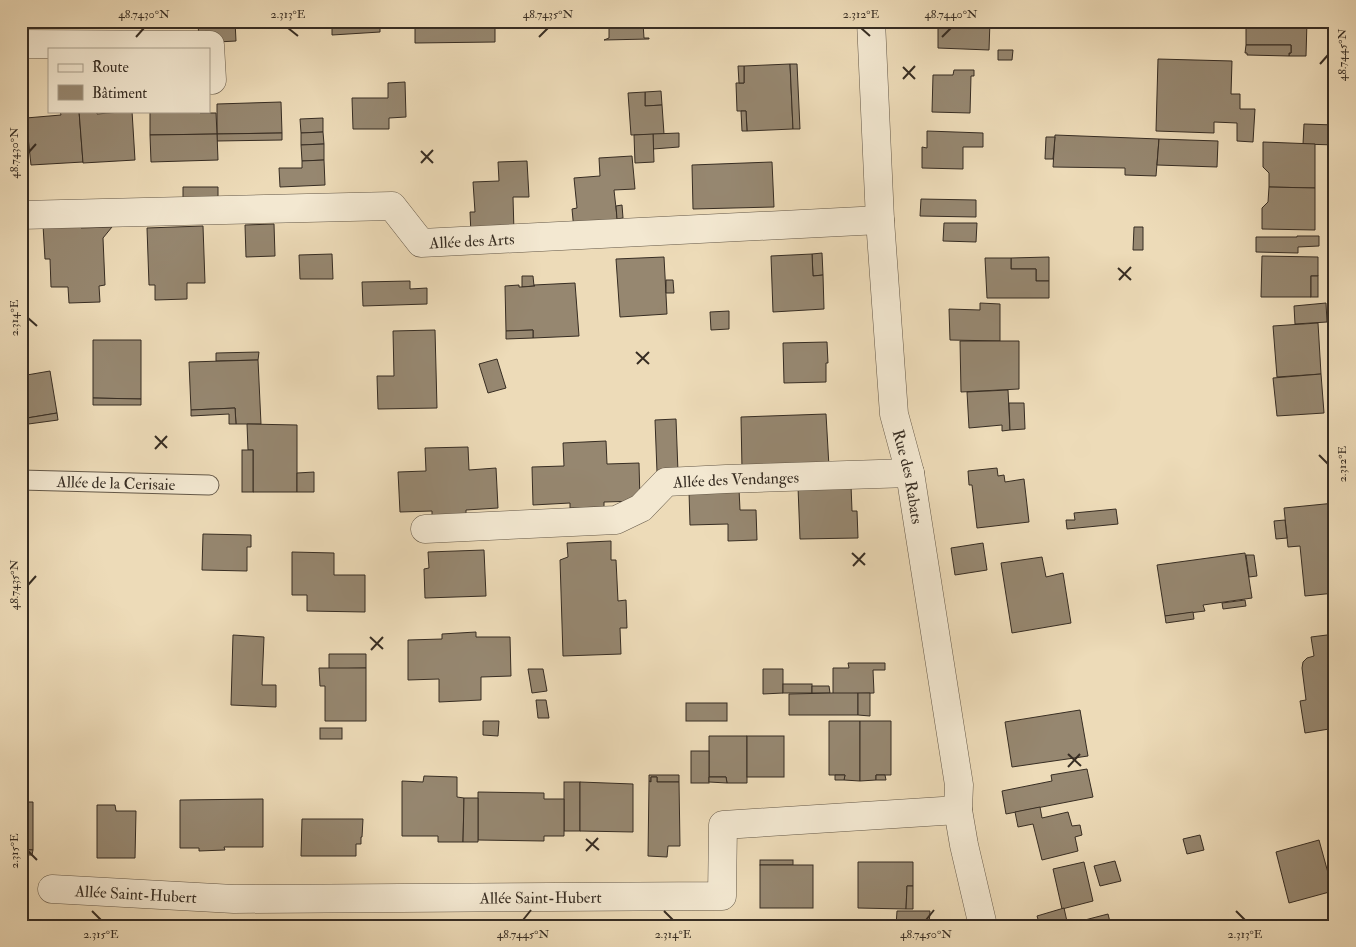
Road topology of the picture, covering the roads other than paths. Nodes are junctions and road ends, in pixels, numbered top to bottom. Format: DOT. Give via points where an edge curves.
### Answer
graph roads {
  1 [pos="871,21"];
  2 [pos="21,44"];
  3 [pos="212,80"];
  4 [pos="21,215"];
  5 [pos="880,220"];
  6 [pos="910,473"];
  7 [pos="21,480"];
  8 [pos="210,485"];
  9 [pos="426,529"];
  10 [pos="958,810"];
  11 [pos="52,889"];
  12 [pos="983,926"];
  1 -- 5 [label="street, Rue des Rabats"];
  2 -- 3 [label="street" via="210,45"];
  4 -- 5 [label="street, Allée des Arts" via="392,206 421,243"];
  5 -- 6 [label="street, Rue des Rabats" via="894,414"];
  6 -- 9 [label="street, Allée des Vendanges" via="666,482 642,508 616,520"];
  6 -- 10 [label="street, Rue des Rabats" via="959,785"];
  7 -- 8 [label="lane, Allée de la Cerisaie"];
  10 -- 11 [label="street, Allée Saint-Hubert" via="723,824 722,896 234,899"];
  10 -- 12 [label="street, Rue des Rabats"];
}
